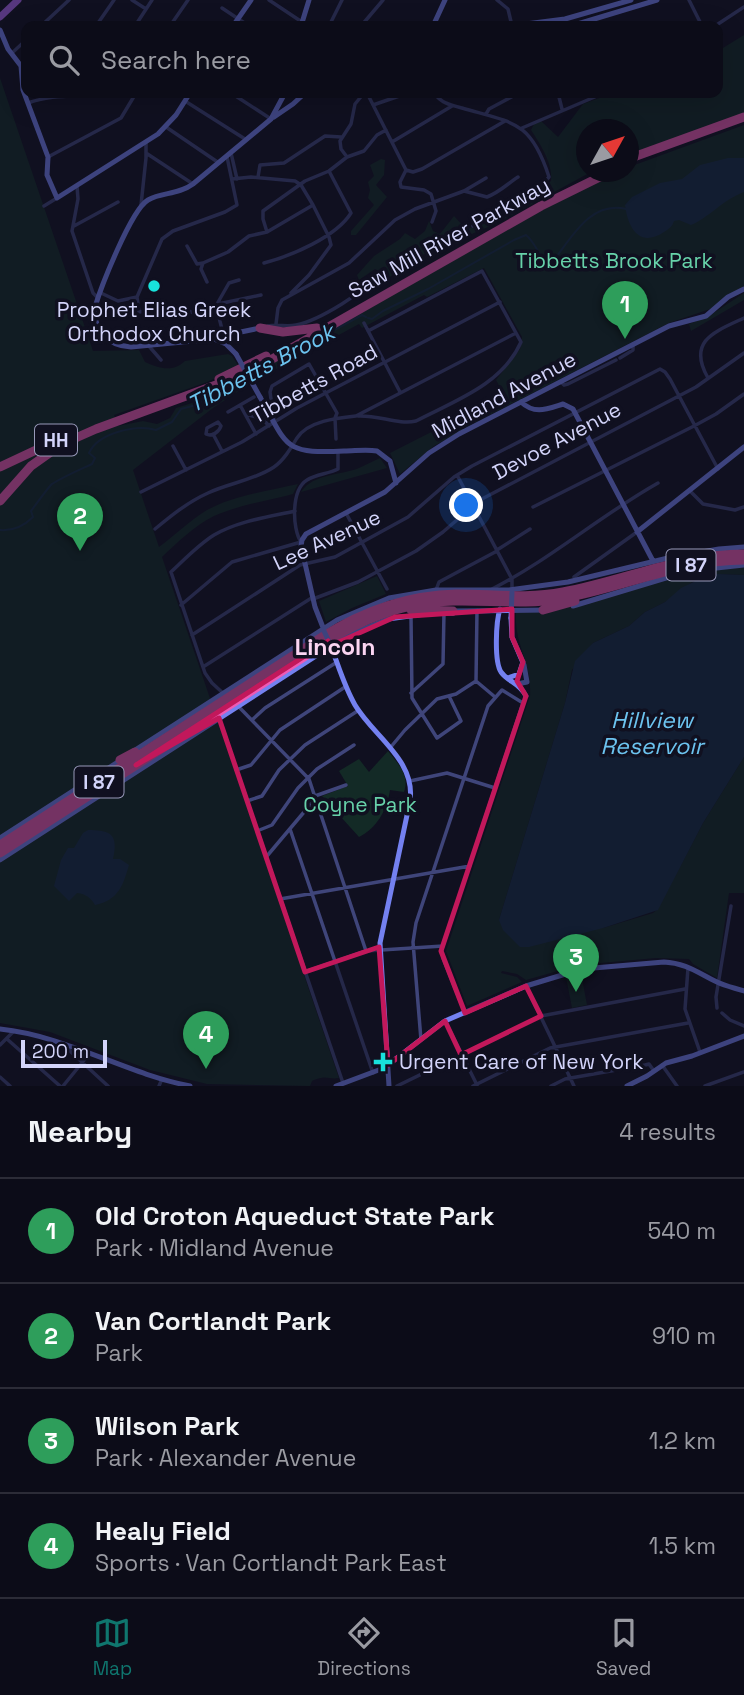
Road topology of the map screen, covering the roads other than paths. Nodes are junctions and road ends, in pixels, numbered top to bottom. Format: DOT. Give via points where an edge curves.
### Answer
graph roads {
  1 [pos="18,0"];
  2 [pos="69,0"];
  3 [pos="114,0"];
  4 [pos="132,0"];
  5 [pos="152,0"];
  6 [pos="188,0"];
  7 [pos="251,0"];
  8 [pos="269,0"];
  9 [pos="309,0"];
  10 [pos="342,0"];
  11 [pos="383,0"];
  12 [pos="445,0"];
  13 [pos="497,0"];
  14 [pos="631,0"];
  15 [pos="657,0"];
  16 [pos="690,0"];
  17 [pos="609,3"];
  18 [pos="744,7"];
  19 [pos="222,8"];
  20 [pos="146,9"];
  21 [pos="614,14"];
  22 [pos="0,17"];
  23 [pos="238,19"];
  24 [pos="46,21"];
  25 [pos="99,21"];
  26 [pos="138,21"];
  27 [pos="173,21"];
  28 [pos="241,21"];
  29 [pos="298,21"];
  30 [pos="303,21"];
  31 [pos="332,21"];
  32 [pos="365,21"];
  33 [pos="435,21"];
  34 [pos="511,21"];
  35 [pos="565,21"];
  36 [pos="589,21"];
  37 [pos="700,21"];
  38 [pos="723,21"];
  39 [pos="0,30"];
  40 [pos="21,45"];
  41 [pos="12,53"];
  42 [pos="21,62"];
  43 [pos="26,98"];
  44 [pos="48,98"];
  45 [pos="133,98"];
  46 [pos="187,98"];
  47 [pos="239,98"];
  48 [pos="283,98"];
  49 [pos="300,98"];
  50 [pos="360,98"];
  51 [pos="368,98"];
  52 [pos="393,98"];
  53 [pos="438,98"];
  54 [pos="510,98"];
  55 [pos="559,98"];
  56 [pos="591,98"];
  57 [pos="185,101"];
  58 [pos="28,103"];
  59 [pos="294,103"];
  60 [pos="373,105"];
  61 [pos="452,106"];
  62 [pos="562,109"];
  63 [pos="486,115"];
  64 [pos="271,119"];
  65 [pos="744,120"];
  66 [pos="505,121"];
  67 [pos="166,127"];
  68 [pos="522,128"];
  69 [pos="386,130"];
  70 [pos="341,137"];
  71 [pos="247,140"];
  72 [pos="392,142"];
  73 [pos="146,143"];
  74 [pos="146,153"];
  75 [pos="229,155"];
  76 [pos="48,156"];
  77 [pos="347,157"];
  78 [pos="639,157"];
  79 [pos="219,163"];
  80 [pos="406,170"];
  81 [pos="329,171"];
  82 [pos="518,177"];
  83 [pos="258,178"];
  84 [pos="486,178"];
  85 [pos="235,179"];
  86 [pos="578,182"];
  87 [pos="588,182"];
  88 [pos="193,184"];
  89 [pos="301,185"];
  90 [pos="76,186"];
  91 [pos="464,191"];
  92 [pos="487,197"];
  93 [pos="57,198"];
  94 [pos="435,201"];
  95 [pos="118,202"];
  96 [pos="479,203"];
  97 [pos="141,205"];
  98 [pos="313,205"];
  99 [pos="44,206"];
  100 [pos="432,222"];
  101 [pos="473,226"];
  102 [pos="72,227"];
  103 [pos="267,232"];
  104 [pos="328,234"];
  105 [pos="187,246"];
  106 [pos="264,263"];
  107 [pos="202,264"];
  108 [pos="384,274"];
  109 [pos="239,280"];
  110 [pos="366,281"];
  111 [pos="207,282"];
  112 [pos="370,286"];
  113 [pos="744,289"];
  114 [pos="261,295"];
  115 [pos="99,296"];
  116 [pos="137,296"];
  117 [pos="288,296"];
  118 [pos="500,302"];
  119 [pos="216,306"];
  120 [pos="744,318"];
  121 [pos="363,323"];
  122 [pos="276,324"];
  123 [pos="260,328"];
  124 [pos="317,328"];
  125 [pos="368,331"];
  126 [pos="286,332"];
  127 [pos="516,333"];
  128 [pos="221,341"];
  129 [pos="148,345"];
  130 [pos="288,345"];
  131 [pos="633,345"];
  132 [pos="744,353"];
  133 [pos="161,360"];
  134 [pos="384,362"];
  135 [pos="708,378"];
  136 [pos="561,382"];
  137 [pos="326,393"];
  138 [pos="400,393"];
  139 [pos="744,394"];
  140 [pos="679,396"];
  141 [pos="257,397"];
  142 [pos="522,402"];
  143 [pos="240,405"];
  144 [pos="229,412"];
  145 [pos="575,412"];
  146 [pos="245,414"];
  147 [pos="356,416"];
  148 [pos="334,418"];
  149 [pos="114,420"];
  150 [pos="271,424"];
  151 [pos="695,426"];
  152 [pos="90,431"];
  153 [pos="213,434"];
  154 [pos="256,434"];
  155 [pos="336,439"];
  156 [pos="590,442"];
  157 [pos="173,446"];
  158 [pos="292,447"];
  159 [pos="744,447"];
  160 [pos="222,451"];
  161 [pos="338,452"];
  162 [pos="0,469"];
  163 [pos="718,469"];
  164 [pos="186,470"];
  165 [pos="606,472"];
  166 [pos="457,475"];
  167 [pos="396,483"];
  168 [pos="658,483"];
  169 [pos="690,491"];
  170 [pos="141,492"];
  171 [pos="0,501"];
  172 [pos="622,503"];
  173 [pos="473,505"];
  174 [pos="533,507"];
  175 [pos="744,507"];
  176 [pos="295,511"];
  177 [pos="346,513"];
  178 [pos="297,526"];
  179 [pos="155,529"];
  180 [pos="530,529"];
  181 [pos="637,532"];
  182 [pos="307,533"];
  183 [pos="301,542"];
  184 [pos="362,543"];
  185 [pos="744,547"];
  186 [pos="497,550"];
  187 [pos="744,554"];
  188 [pos="653,561"];
  189 [pos="744,562"];
  190 [pos="305,564"];
  191 [pos="378,572"];
  192 [pos="636,576"];
  193 [pos="574,577"];
  194 [pos="512,587"];
  195 [pos="387,589"];
  196 [pos="436,590"];
  197 [pos="491,590"];
  198 [pos="399,595"];
  199 [pos="313,598"];
  200 [pos="181,605"];
  201 [pos="486,609"];
  202 [pos="500,609"];
  203 [pos="477,610"];
  204 [pos="543,610"];
  205 [pos="448,612"];
  206 [pos="385,613"];
  207 [pos="412,615"];
  208 [pos="349,621"];
  209 [pos="497,624"];
  210 [pos="324,630"];
  211 [pos="192,635"];
  212 [pos="330,645"];
  213 [pos="337,662"];
  214 [pos="523,662"];
  215 [pos="203,667"];
  216 [pos="517,676"];
  217 [pos="508,678"];
  218 [pos="527,680"];
  219 [pos="476,681"];
  220 [pos="517,684"];
  221 [pos="347,686"];
  222 [pos="411,693"];
  223 [pos="224,694"];
  224 [pos="449,696"];
  225 [pos="526,696"];
  226 [pos="495,697"];
  227 [pos="523,703"];
  228 [pos="238,706"];
  229 [pos="359,710"];
  230 [pos="422,714"];
  231 [pos="218,716"];
  232 [pos="197,718"];
  233 [pos="252,720"];
  234 [pos="201,730"];
  235 [pos="271,739"];
  236 [pos="354,744"];
  237 [pos="390,748"];
  238 [pos="290,758"];
  239 [pos="120,760"];
  240 [pos="136,765"];
  241 [pos="236,770"];
  242 [pos="308,777"];
  243 [pos="465,778"];
  244 [pos="410,781"];
  245 [pos="346,785"];
  246 [pos="495,788"];
  247 [pos="315,797"];
  248 [pos="247,802"];
  249 [pos="290,829"];
  250 [pos="257,831"];
  251 [pos="0,838"];
  252 [pos="0,845"];
  253 [pos="0,853"];
  254 [pos="266,857"];
  255 [pos="0,860"];
  256 [pos="470,866"];
  257 [pos="434,872"];
  258 [pos="393,879"];
  259 [pos="345,887"];
  260 [pos="313,893"];
  261 [pos="280,899"];
  262 [pos="731,906"];
  263 [pos="443,946"];
  264 [pos="413,947"];
  265 [pos="380,950"];
  266 [pos="366,951"];
  267 [pos="336,962"];
  268 [pos="688,966"];
  269 [pos="305,972"];
  270 [pos="719,984"];
  271 [pos="526,986"];
  272 [pos="685,989"];
  273 [pos="744,991"];
  274 [pos="718,1007"];
  275 [pos="465,1013"];
  276 [pos="722,1013"];
  277 [pos="541,1016"];
  278 [pos="445,1021"];
  279 [pos="688,1023"];
  280 [pos="744,1026"];
  281 [pos="0,1029"];
  282 [pos="14,1031"];
  283 [pos="744,1036"];
  284 [pos="7,1039"];
  285 [pos="421,1040"];
  286 [pos="64,1042"];
  287 [pos="0,1045"];
  288 [pos="556,1048"];
  289 [pos="700,1052"];
  290 [pos="90,1053"];
  291 [pos="461,1055"];
  292 [pos="83,1063"];
  293 [pos="388,1065"];
  294 [pos="662,1065"];
  295 [pos="654,1071"];
  296 [pos="744,1072"];
  297 [pos="373,1073"];
  298 [pos="0,1077"];
  299 [pos="162,1079"];
  300 [pos="570,1079"];
  301 [pos="343,1083"];
  302 [pos="354,1083"];
  303 [pos="475,1085"];
  304 [pos="10,1086"];
  305 [pos="61,1086"];
  306 [pos="108,1086"];
  307 [pos="159,1086"];
  308 [pos="190,1086"];
  309 [pos="336,1086"];
  310 [pos="389,1086"];
  311 [pos="397,1086"];
  312 [pos="551,1086"];
  313 [pos="574,1086"];
  314 [pos="628,1086"];
  315 [pos="677,1086"];
  316 [pos="705,1086"];
  1 -- 22 [label="main road"];
  2 -- 24 [label="street"];
  3 -- 25 [label="street"];
  4 -- 20 [label="street"];
  5 -- 20 [label="street"];
  6 -- 27 [label="street"];
  7 -- 23 [label="street"];
  8 -- 29 [label="street"];
  9 -- 30 [label="street"];
  10 -- 31 [label="street"];
  11 -- 32 [label="street"];
  12 -- 33 [label="street"];
  13 -- 34 [label="street" via="508,9"];
  14 -- 17 [label="street"];
  15 -- 21 [label="street"];
  16 -- 37 [label="street"];
  17 -- 21 [label="street"];
  17 -- 35 [label="street"];
  18 -- 38 [label="street"];
  19 -- 23 [label="street"];
  20 -- 26 [label="street"];
  21 -- 36 [label="street"];
  23 -- 28 [label="street"];
  39 -- 41 [label="street"];
  40 -- 41 [label="street"];
  41 -- 42 [label="street"];
  43 -- 58 [label="street"];
  44 -- 58 [label="street"];
  45 -- 76 [label="street" via="121,118"];
  46 -- 57 [label="street"];
  47 -- 64 [label="street"];
  48 -- 59 [label="street" via="288,106"];
  48 -- 64 [label="street"];
  49 -- 59 [label="street"];
  50 -- 70 [label="street"];
  51 -- 60 [label="street"];
  52 -- 60 [label="street"];
  53 -- 61 [label="street"];
  54 -- 63 [label="street"];
  55 -- 62 [label="street"];
  56 -- 62 [label="street"];
  57 -- 67 [label="street"];
  57 -- 71 [label="street"];
  58 -- 76 [label="street"];
  59 -- 64 [label="street"];
  60 -- 69 [label="street"];
  61 -- 63 [label="street"];
  61 -- 72 [label="street"];
  62 -- 68 [label="street"];
  63 -- 66 [label="street"];
  64 -- 71 [label="street"];
  65 -- 78 [label="highway"];
  66 -- 68 [label="street"];
  66 -- 80 [label="street" via="422,169"];
  67 -- 73 [label="street"];
  67 -- 79 [label="street"];
  68 -- 101 [label="street" via="540,149 549,177"];
  69 -- 72 [label="street"];
  69 -- 77 [label="street" via="364,151"];
  70 -- 77 [label="street"];
  70 -- 83 [label="street" via="325,136 284,163 264,163"];
  71 -- 75 [label="street"];
  72 -- 80 [label="street"];
  73 -- 74 [label="street"];
  73 -- 90 [label="street"];
  74 -- 88 [label="street"];
  74 -- 97 [label="street"];
  75 -- 79 [label="street"];
  75 -- 85 [label="street"];
  76 -- 93 [label="street" via="47,177"];
  77 -- 81 [label="street"];
  79 -- 88 [label="street"];
  80 -- 94 [label="street" via="401,187 428,191"];
  81 -- 89 [label="street"];
  81 -- 104 [label="street" via="351,213"];
  82 -- 92 [label="street"];
  83 -- 85 [label="street"];
  83 -- 89 [label="street" via="291,178"];
  84 -- 91 [label="street"];
  85 -- 116 [label="street" via="237,205 162,239"];
  86 -- 124 [label="highway, Saw Mill River Parkway"];
  87 -- 149 [label="highway, Saw Mill River Parkway" via="246,374"];
  88 -- 97 [label="street"];
  89 -- 98 [label="street"];
  89 -- 103 [label="street" via="263,211"];
  90 -- 93 [label="street"];
  90 -- 102 [label="street"];
  91 -- 92 [label="street"];
  91 -- 94 [label="street"];
  92 -- 96 [label="street"];
  93 -- 99 [label="street"];
  94 -- 100 [label="street"];
  94 -- 117 [label="street" via="395,220 349,263"];
  95 -- 102 [label="street"];
  97 -- 115 [label="street"];
  98 -- 103 [label="street"];
  98 -- 104 [label="street"];
  102 -- 115 [label="street" via="93,293"];
  103 -- 107 [label="street" via="250,236"];
  104 -- 106 [label="street" via="295,253"];
  104 -- 117 [label="street" via="330,248"];
  105 -- 107 [label="street" via="197,264"];
  107 -- 111 [label="street"];
  108 -- 112 [label="street"];
  109 -- 119 [label="street" via="229,283"];
  110 -- 112 [label="street"];
  112 -- 122 [label="street" via="301,324"];
  113 -- 131 [label="street, Midland Avenue" via="706,316 669,326"];
  114 -- 119 [label="street"];
  115 -- 116 [label="street" via="118,301"];
  115 -- 129 [label="street" via="96,321 105,337 123,347"];
  116 -- 119 [label="street" via="139,312 177,307 197,314"];
  117 -- 122 [label="street" via="278,306"];
  118 -- 125 [label="street" via="482,271"];
  118 -- 127 [label="street"];
  118 -- 134 [label="street, Tibbetts Road"];
  119 -- 128 [label="street"];
  120 -- 135 [label="street" via="702,345 699,360"];
  121 -- 125 [label="street"];
  122 -- 123 [label="street"];
  123 -- 126 [label="highway"];
  123 -- 128 [label="street"];
  124 -- 126 [label="highway"];
  124 -- 130 [label="highway, Saw Mill River Parkway"];
  125 -- 134 [label="street"];
  126 -- 130 [label="highway" via="292,335"];
  127 -- 138 [label="street"];
  127 -- 147 [label="street" via="521,342 514,356 479,389 412,422"];
  128 -- 129 [label="street"];
  128 -- 141 [label="street, bridge" via="236,354"];
  129 -- 133 [label="street"];
  130 -- 149 [label="highway, Saw Mill River Parkway" via="215,381"];
  131 -- 136 [label="street, Midland Avenue"];
  131 -- 136 [label="street" via="633,350 618,359 568,384"];
  132 -- 135 [label="street, Devoe Avenue"];
  134 -- 137 [label="street, Tibbetts Road"];
  134 -- 138 [label="street"];
  135 -- 140 [label="street, Devoe Avenue"];
  136 -- 142 [label="street, Midland Avenue"];
  137 -- 148 [label="street" via="337,414"];
  137 -- 150 [label="street, Tibbetts Road"];
  137 -- 150 [label="street" via="307,365 272,386"];
  138 -- 147 [label="street"];
  139 -- 151 [label="street"];
  140 -- 145 [label="street, Lee Avenue" via="662,369"];
  140 -- 151 [label="street"];
  140 -- 156 [label="street, Devoe Avenue"];
  141 -- 143 [label="street"];
  141 -- 150 [label="street"];
  142 -- 145 [label="street" via="540,410 566,404"];
  142 -- 167 [label="street, Midland Avenue" via="448,440"];
  143 -- 144 [label="street"];
  143 -- 146 [label="street"];
  145 -- 156 [label="street"];
  145 -- 166 [label="street, Lee Avenue"];
  146 -- 150 [label="street"];
  146 -- 154 [label="street"];
  147 -- 148 [label="street"];
  148 -- 155 [label="street"];
  148 -- 158 [label="street" via="301,433"];
  149 -- 152 [label="highway, HH"];
  149 -- 162 [label="highway, HH" via="61,438"];
  150 -- 154 [label="street, Tibbetts Road"];
  150 -- 158 [label="street"];
  151 -- 163 [label="street"];
  151 -- 165 [label="street"];
  152 -- 162 [label="highway"];
  152 -- 171 [label="highway, HH" via="42,457"];
  153 -- 160 [label="street"];
  154 -- 160 [label="street, Tibbetts Road"];
  156 -- 165 [label="street"];
  156 -- 173 [label="street, Devoe Avenue"];
  157 -- 164 [label="street"];
  158 -- 161 [label="street" via="308,453"];
  158 -- 179 [label="street" via="273,468 207,493"];
  159 -- 163 [label="street"];
  160 -- 164 [label="street, Tibbetts Road"];
  161 -- 167 [label="street" via="382,453 391,464"];
  161 -- 176 [label="street" via="338,469 303,484"];
  163 -- 169 [label="street"];
  164 -- 170 [label="street, Tibbetts Road"];
  165 -- 172 [label="street"];
  165 -- 174 [label="street"];
  166 -- 173 [label="street"];
  166 -- 184 [label="street, Lee Avenue" via="414,514"];
  167 -- 177 [label="street, Midland Avenue"];
  168 -- 172 [label="street"];
  169 -- 175 [label="street" via="703,504 735,510"];
  169 -- 181 [label="street"];
  172 -- 181 [label="street"];
  172 -- 194 [label="street" via="521,575"];
  173 -- 186 [label="street"];
  173 -- 191 [label="street, Devoe Avenue" via="431,542"];
  176 -- 178 [label="street"];
  176 -- 200 [label="street" via="224,530 196,548 171,572"];
  177 -- 182 [label="street, Midland Avenue"];
  177 -- 184 [label="street"];
  178 -- 182 [label="street"];
  178 -- 183 [label="street"];
  180 -- 186 [label="street"];
  181 -- 188 [label="street"];
  181 -- 193 [label="street"];
  182 -- 183 [label="street"];
  183 -- 190 [label="street"];
  183 -- 200 [label="street" via="232,562"];
  184 -- 190 [label="street, Lee Avenue" via="335,557"];
  184 -- 191 [label="street"];
  185 -- 188 [label="street"];
  186 -- 194 [label="street"];
  186 -- 196 [label="street" via="439,582"];
  187 -- 192 [label="highway, I 87" via="695,558"];
  188 -- 194 [label="street" via="588,579"];
  189 -- 192 [label="highway, I 87"];
  189 -- 204 [label="street" via="689,571"];
  190 -- 199 [label="street"];
  190 -- 211 [label="street, Lee Avenue"];
  191 -- 195 [label="street"];
  191 -- 199 [label="street, Devoe Avenue"];
  192 -- 194 [label="highway" via="548,589"];
  192 -- 204 [label="highway"];
  192 -- 206 [label="highway, I 87" via="554,600 442,601"];
  192 -- 208 [label="highway, I 87" via="543,595 418,598"];
  194 -- 197 [label="street"];
  194 -- 197 [label="street"];
  194 -- 214 [label="street, bridge" via="513,640"];
  196 -- 197 [label="street"];
  196 -- 198 [label="street"];
  198 -- 208 [label="highway"];
  198 -- 210 [label="street" via="359,609"];
  199 -- 210 [label="street"];
  199 -- 215 [label="street, Devoe Avenue"];
  200 -- 211 [label="street"];
  201 -- 202 [label="street"];
  201 -- 203 [label="street"];
  201 -- 209 [label="street"];
  202 -- 204 [label="street"];
  202 -- 209 [label="street"];
  203 -- 205 [label="street"];
  203 -- 219 [label="street"];
  205 -- 206 [label="highway"];
  205 -- 207 [label="street"];
  205 -- 222 [label="street" via="443,664"];
  206 -- 231 [label="highway, I 87" via="341,633"];
  207 -- 212 [label="street" via="374,623"];
  207 -- 222 [label="street"];
  208 -- 232 [label="highway, I 87"];
  209 -- 217 [label="street" via="498,665"];
  210 -- 212 [label="street, bridge"];
  210 -- 223 [label="street"];
  211 -- 215 [label="street"];
  212 -- 213 [label="street"];
  212 -- 228 [label="street"];
  213 -- 221 [label="street"];
  213 -- 233 [label="street"];
  214 -- 216 [label="street"];
  214 -- 218 [label="street"];
  215 -- 223 [label="street"];
  216 -- 217 [label="street"];
  216 -- 218 [label="street"];
  217 -- 220 [label="street"];
  218 -- 220 [label="street"];
  218 -- 225 [label="street"];
  219 -- 224 [label="street"];
  219 -- 226 [label="street"];
  220 -- 225 [label="street"];
  221 -- 229 [label="street"];
  221 -- 235 [label="street"];
  222 -- 230 [label="street"];
  223 -- 239 [label="street"];
  224 -- 230 [label="street" via="438,698"];
  224 -- 230 [label="street" via="461,721 439,738"];
  225 -- 227 [label="street"];
  226 -- 227 [label="street" via="502,690"];
  226 -- 243 [label="street"];
  227 -- 246 [label="street"];
  228 -- 231 [label="street"];
  228 -- 233 [label="street"];
  229 -- 237 [label="street"];
  229 -- 238 [label="street"];
  230 -- 237 [label="street"];
  231 -- 234 [label="street"];
  231 -- 240 [label="highway, I 87"];
  231 -- 241 [label="street"];
  232 -- 239 [label="highway"];
  232 -- 252 [label="highway, I 87"];
  233 -- 235 [label="street"];
  234 -- 240 [label="highway"];
  234 -- 255 [label="street"];
  235 -- 238 [label="street"];
  235 -- 241 [label="street" via="251,765"];
  236 -- 242 [label="street"];
  237 -- 244 [label="street"];
  238 -- 242 [label="street"];
  238 -- 248 [label="street" via="262,796"];
  239 -- 251 [label="street"];
  240 -- 253 [label="highway, I 87"];
  241 -- 248 [label="street"];
  242 -- 247 [label="street"];
  242 -- 250 [label="street" via="272,825"];
  243 -- 244 [label="street" via="446,772"];
  243 -- 246 [label="street"];
  243 -- 257 [label="street"];
  244 -- 258 [label="street"];
  245 -- 247 [label="street"];
  246 -- 256 [label="street"];
  247 -- 249 [label="street"];
  247 -- 259 [label="street"];
  248 -- 250 [label="street"];
  249 -- 254 [label="street"];
  249 -- 260 [label="street"];
  250 -- 254 [label="street"];
  254 -- 261 [label="street"];
  256 -- 257 [label="street"];
  256 -- 263 [label="street"];
  257 -- 258 [label="street"];
  257 -- 264 [label="street" via="414,930"];
  258 -- 259 [label="street"];
  258 -- 265 [label="street"];
  259 -- 260 [label="street"];
  259 -- 266 [label="street"];
  260 -- 261 [label="street"];
  260 -- 267 [label="street"];
  261 -- 269 [label="street"];
  262 -- 270 [label="street"];
  263 -- 264 [label="street"];
  263 -- 275 [label="street" via="443,958"];
  264 -- 265 [label="street"];
  264 -- 285 [label="street"];
  265 -- 266 [label="street"];
  265 -- 293 [label="street"];
  266 -- 267 [label="street"];
  267 -- 269 [label="street"];
  267 -- 297 [label="street"];
  268 -- 270 [label="street"];
  268 -- 271 [label="street" via="664,962 589,968"];
  268 -- 272 [label="street"];
  269 -- 301 [label="street"];
  270 -- 273 [label="street"];
  270 -- 274 [label="street"];
  271 -- 275 [label="street"];
  271 -- 277 [label="street"];
  272 -- 277 [label="street"];
  272 -- 279 [label="street"];
  275 -- 278 [label="street"];
  276 -- 280 [label="street"];
  277 -- 288 [label="street"];
  277 -- 291 [label="street"];
  278 -- 285 [label="street"];
  278 -- 291 [label="street"];
  279 -- 288 [label="street"];
  279 -- 289 [label="street"];
  281 -- 282 [label="street"];
  282 -- 284 [label="street"];
  282 -- 286 [label="street"];
  283 -- 289 [label="street"];
  284 -- 287 [label="street"];
  284 -- 305 [label="street"];
  285 -- 293 [label="street"];
  286 -- 290 [label="street"];
  286 -- 292 [label="street"];
  288 -- 300 [label="street"];
  288 -- 303 [label="street"];
  289 -- 294 [label="street"];
  290 -- 292 [label="street"];
  290 -- 299 [label="street"];
  291 -- 303 [label="street"];
  291 -- 311 [label="street"];
  292 -- 305 [label="street"];
  292 -- 306 [label="street"];
  293 -- 297 [label="street"];
  293 -- 310 [label="street"];
  294 -- 295 [label="street"];
  294 -- 315 [label="street"];
  295 -- 300 [label="street" via="649,1064"];
  295 -- 314 [label="street"];
  296 -- 316 [label="street"];
  297 -- 302 [label="street"];
  298 -- 304 [label="street"];
  299 -- 307 [label="street"];
  299 -- 308 [label="street"];
  300 -- 312 [label="street"];
  300 -- 313 [label="street"];
  301 -- 302 [label="street"];
  301 -- 309 [label="street"];
}
